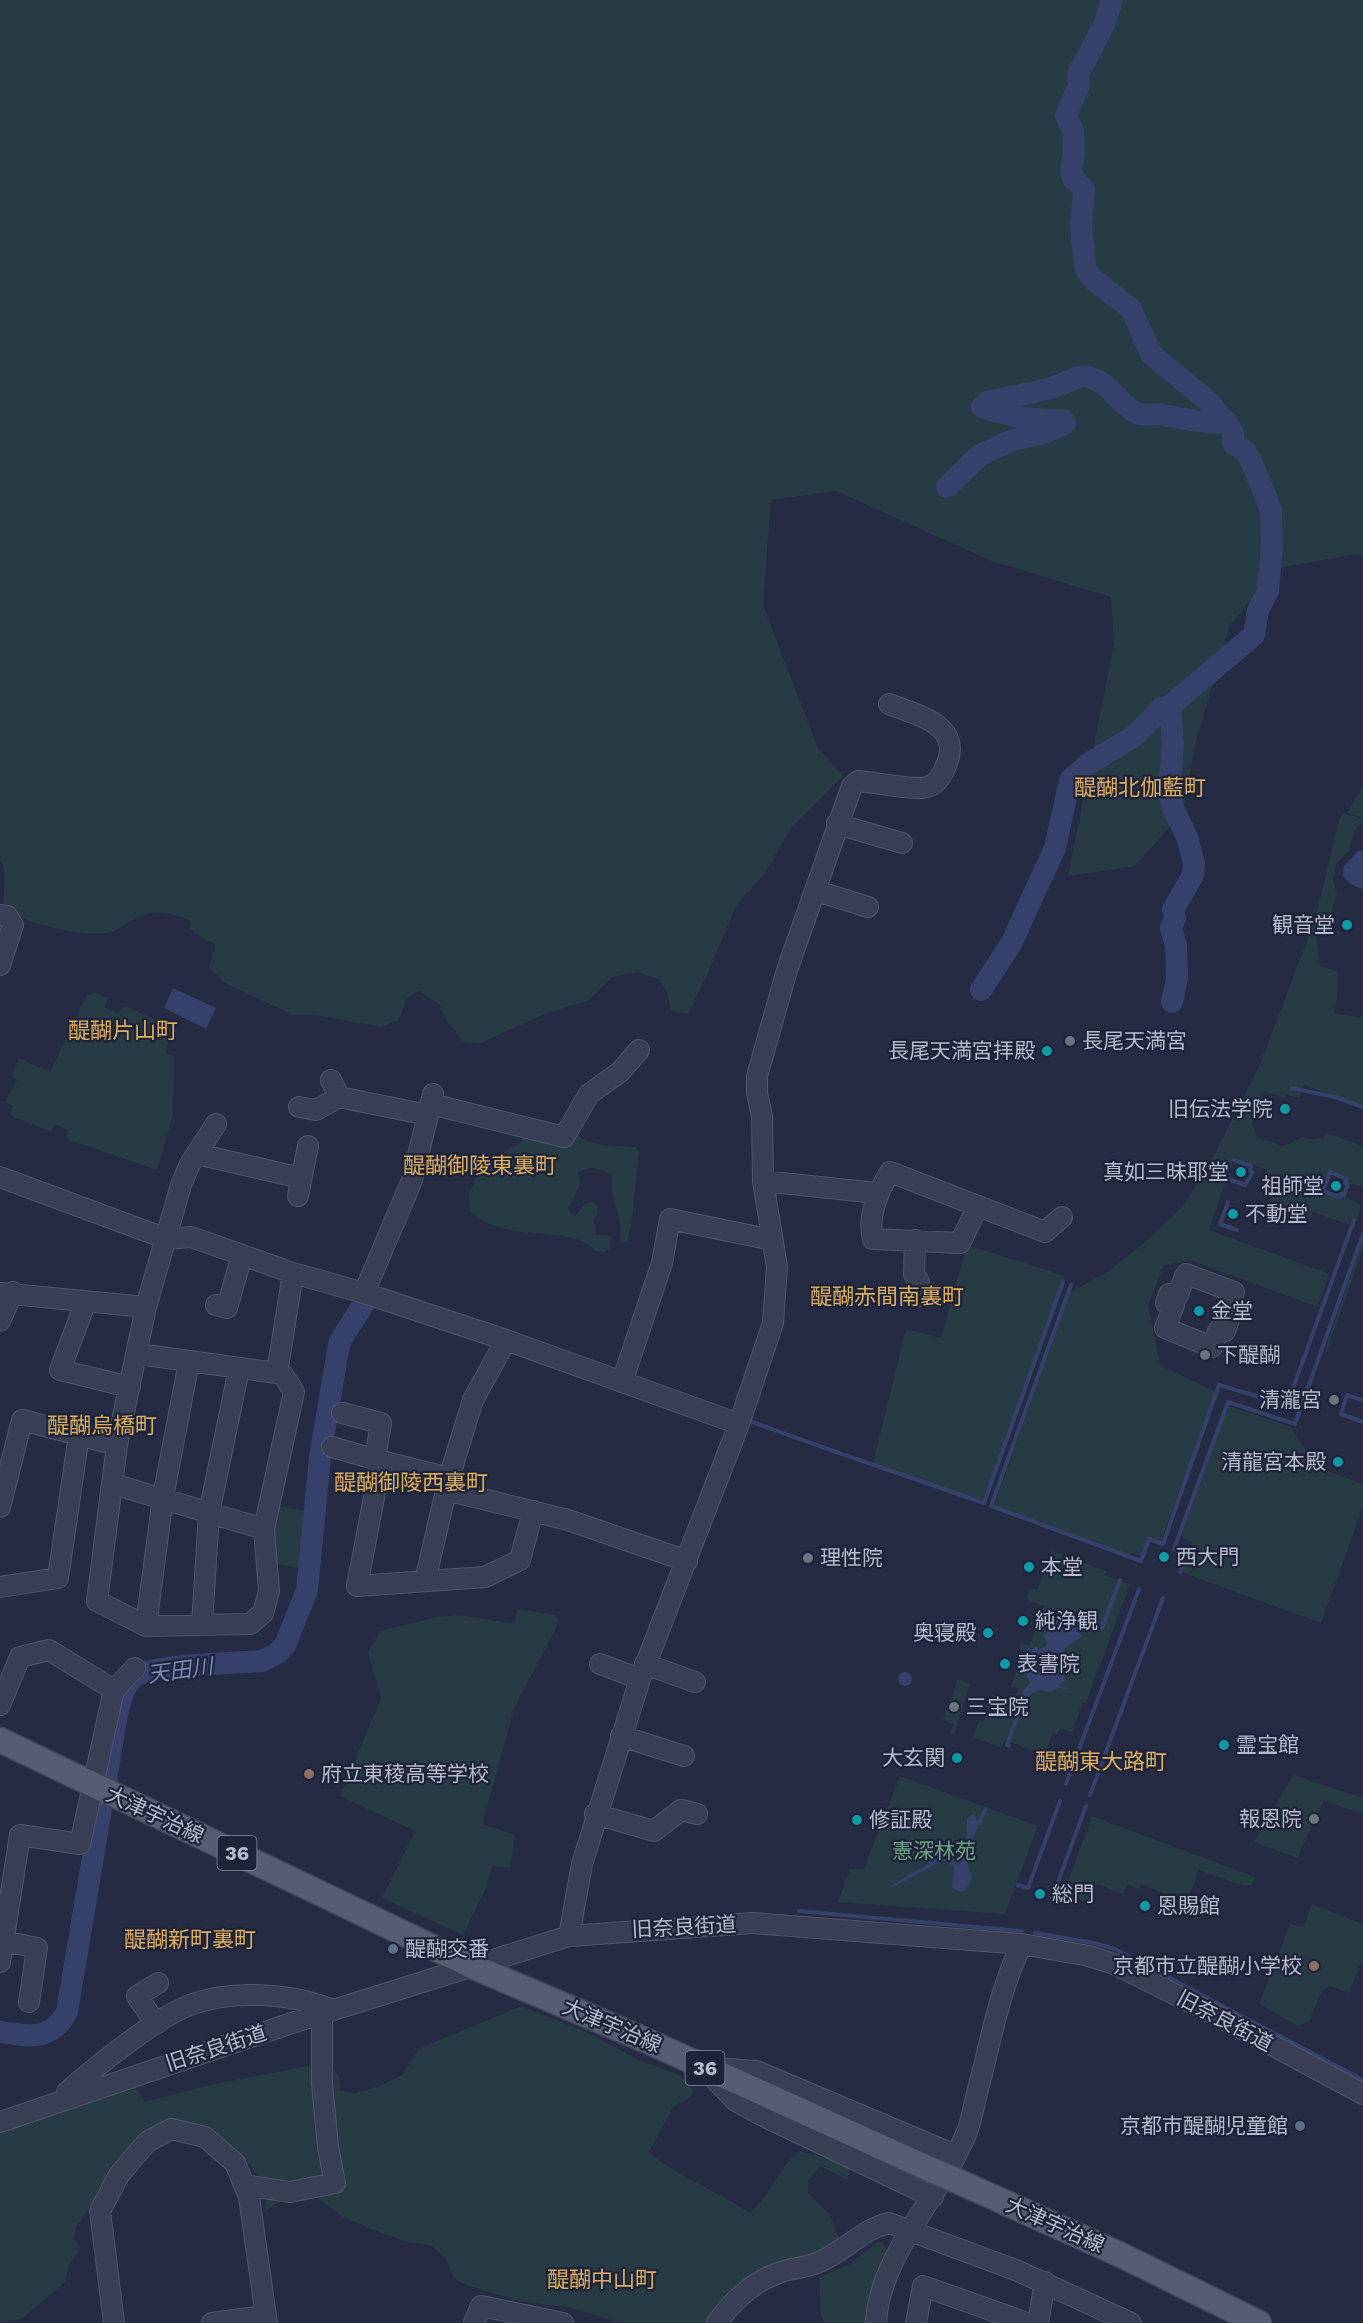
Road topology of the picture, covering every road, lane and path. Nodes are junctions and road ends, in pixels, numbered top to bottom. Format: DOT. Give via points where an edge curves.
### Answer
graph roads {
  1 [pos="889,704"];
  2 [pos="837,824"];
  3 [pos="902,843"];
  4 [pos="817,891"];
  5 [pos="868,907"];
  6 [pos="0,915"];
  7 [pos="0,965"];
  8 [pos="639,1050"];
  9 [pos="431,1104"];
  10 [pos="299,1107"];
  11 [pos="216,1124"];
  12 [pos="308,1146"];
  13 [pos="197,1154"];
  14 [pos="0,1177"];
  15 [pos="763,1181"];
  16 [pos="877,1193"];
  17 [pos="978,1206"];
  18 [pos="1062,1217"];
  19 [pos="167,1239"];
  20 [pos="772,1240"];
  21 [pos="915,1240"];
  22 [pos="242,1255"];
  23 [pos="293,1273"];
  24 [pos="6,1292"];
  25 [pos="364,1293"];
  26 [pos="1234,1293"];
  27 [pos="916,1297"];
  28 [pos="86,1301"];
  29 [pos="216,1305"];
  30 [pos="147,1307"];
  31 [pos="0,1321"];
  32 [pos="506,1340"];
  33 [pos="138,1354"];
  34 [pos="189,1362"];
  35 [pos="239,1369"];
  36 [pos="277,1373"];
  37 [pos="622,1382"];
  38 [pos="130,1387"];
  39 [pos="342,1413"];
  40 [pos="739,1424"];
  41 [pos="79,1435"];
  42 [pos="117,1445"];
  43 [pos="332,1447"];
  44 [pos="378,1460"];
  45 [pos="113,1484"];
  46 [pos="447,1484"];
  47 [pos="163,1497"];
  48 [pos="0,1507"];
  49 [pos="533,1511"];
  50 [pos="208,1513"];
  51 [pos="264,1529"];
  52 [pos="687,1561"];
  53 [pos="425,1581"];
  54 [pos="0,1587"];
  55 [pos="202,1625"];
  56 [pos="146,1626"];
  57 [pos="600,1664"];
  58 [pos="135,1668"];
  59 [pos="643,1672"];
  60 [pos="695,1682"];
  61 [pos="114,1690"];
  62 [pos="0,1705"];
  63 [pos="621,1736"];
  64 [pos="0,1740"];
  65 [pos="684,1756"];
  66 [pos="92,1785"];
  67 [pos="697,1814"];
  68 [pos="595,1815"];
  69 [pos="569,1936"];
  70 [pos="4,1941"];
  71 [pos="1022,1944"];
  72 [pos="0,1962"];
  73 [pos="474,1967"];
  74 [pos="158,1983"];
  75 [pos="29,2002"];
  76 [pos="328,2012"];
  77 [pos="156,2024"];
  78 [pos="704,2067"];
  79 [pos="1363,2094"];
  80 [pos="58,2100"];
  81 [pos="0,2122"];
  82 [pos="955,2155"];
  83 [pos="244,2185"];
  84 [pos="933,2197"];
  85 [pos="889,2223"];
  86 [pos="911,2231"];
  87 [pos="1045,2282"];
  88 [pos="974,2314"];
  89 [pos="265,2320"];
  90 [pos="114,2323"];
  91 [pos="212,2323"];
  92 [pos="474,2323"];
  93 [pos="563,2323"];
  94 [pos="717,2323"];
  95 [pos="730,2323"];
  96 [pos="876,2323"];
  97 [pos="916,2323"];
  98 [pos="1026,2323"];
  99 [pos="1038,2323"];
  100 [pos="1131,2323"];
  101 [pos="1259,2323"];
  1 -- 2 [label="street" via="942,728 948,736 950,757 939,779 924,788 858,781 852,786"];
  2 -- 3 [label="street"];
  2 -- 4 [label="street"];
  4 -- 5 [label="street"];
  4 -- 15 [label="street" via="787,970 757,1076"];
  6 -- 7 [label="street" via="7,916 13,925"];
  8 -- 9 [label="street" via="620,1072 589,1094 564,1137"];
  9 -- 10 [label="street" via="335,1088 316,1110"];
  9 -- 25 [label="street" via="411,1180"];
  11 -- 13 [label="street"];
  12 -- 13 [label="street" via="300,1187"];
  13 -- 19 [label="street" via="181,1185"];
  14 -- 19 [label="street"];
  15 -- 16 [label="street"];
  15 -- 20 [label="street"];
  16 -- 17 [label="street" via="890,1172"];
  16 -- 21 [label="street" via="869,1226 873,1239"];
  17 -- 18 [label="street" via="1045,1232"];
  17 -- 21 [label="street" via="960,1243"];
  19 -- 22 [label="street" via="191,1237"];
  19 -- 30 [label="street"];
  20 -- 37 [label="street" via="670,1219 662,1263"];
  20 -- 40 [label="street" via="777,1275 773,1323"];
  21 -- 27 [label="street" via="914,1274 919,1282"];
  22 -- 23 [label="street"];
  22 -- 29 [label="street" via="226,1308"];
  23 -- 25 [label="street"];
  23 -- 36 [label="street"];
  24 -- 28 [label="street"];
  24 -- 31 [label="street"];
  25 -- 32 [label="street"];
  26 -- 26 [label="street" via="1227,1309 1232,1311 1225,1331 1220,1329 1212,1347 1165,1328 1174,1305 1166,1302 1169,1294 1177,1297 1186,1274"];
  28 -- 30 [label="street"];
  28 -- 38 [label="street" via="60,1370"];
  30 -- 33 [label="street"];
  32 -- 37 [label="street"];
  32 -- 46 [label="street" via="473,1400"];
  33 -- 34 [label="street"];
  33 -- 38 [label="street"];
  34 -- 35 [label="street"];
  34 -- 47 [label="street"];
  35 -- 36 [label="street"];
  35 -- 50 [label="street"];
  36 -- 51 [label="street" via="283,1375 294,1392"];
  37 -- 40 [label="street"];
  38 -- 42 [label="street"];
  39 -- 44 [label="street" via="381,1423"];
  40 -- 52 [label="street"];
  41 -- 42 [label="street"];
  41 -- 48 [label="street" via="22,1420"];
  41 -- 54 [label="street" via="58,1578"];
  42 -- 45 [label="street"];
  43 -- 44 [label="street"];
  44 -- 46 [label="street"];
  44 -- 53 [label="street" via="357,1586"];
  45 -- 47 [label="street"];
  45 -- 56 [label="street" via="97,1601"];
  46 -- 49 [label="street"];
  46 -- 53 [label="street"];
  47 -- 50 [label="street"];
  47 -- 56 [label="street"];
  49 -- 52 [label="street"];
  49 -- 53 [label="street" via="520,1560 484,1578"];
  50 -- 51 [label="street"];
  50 -- 55 [label="street"];
  51 -- 55 [label="street" via="270,1580 263,1613 250,1624"];
  52 -- 59 [label="street"];
  55 -- 56 [label="street"];
  57 -- 59 [label="street"];
  58 -- 61 [label="street"];
  59 -- 60 [label="street"];
  59 -- 63 [label="street"];
  61 -- 62 [label="street" via="49,1650 20,1657"];
  61 -- 66 [label="street"];
  63 -- 65 [label="street"];
  63 -- 68 [label="street"];
  64 -- 66 [label="main road, 大津宇治線 / 36"];
  66 -- 70 [label="street" via="80,1844 20,1835"];
  66 -- 73 [label="main road, 大津宇治線 / 36"];
  67 -- 68 [label="street" via="681,1810 654,1831"];
  68 -- 69 [label="street"];
  69 -- 71 [label="street, 旧奈良街道" via="779,1923"];
  69 -- 73 [label="street, 旧奈良街道"];
  70 -- 72 [label="street"];
  70 -- 75 [label="street" via="37,1948"];
  71 -- 79 [label="street, 旧奈良街道" via="1114,1964"];
  71 -- 82 [label="street" via="995,2020 967,2133"];
  73 -- 76 [label="street, 旧奈良街道"];
  73 -- 78 [label="main road, 大津宇治線 / 36"];
  74 -- 77 [label="street" via="137,1996"];
  76 -- 77 [label="street" via="318,2004 272,1997 225,1998 186,2006"];
  76 -- 80 [label="street, 旧奈良街道"];
  76 -- 83 [label="street" via="322,2084 335,2183 290,2192"];
  77 -- 80 [label="street"];
  78 -- 82 [label="street" via="756,2071"];
  78 -- 84 [label="street" via="736,2101"];
  78 -- 101 [label="main road, 大津宇治線 / 36" via="1119,2254"];
  80 -- 81 [label="street, 旧奈良街道"];
  82 -- 84 [label="street"];
  83 -- 89 [label="street" via="249,2197"];
  83 -- 90 [label="street" via="235,2163 205,2137 171,2129 147,2142 119,2175 100,2211"];
  84 -- 86 [label="street"];
  85 -- 86 [label="street"];
  85 -- 94 [label="street" via="875,2226 817,2263 781,2272 754,2285"];
  85 -- 95 [label="street" via="883,2233 831,2269 766,2290 744,2304"];
  86 -- 87 [label="street"];
  86 -- 96 [label="street" via="885,2283"];
  87 -- 99 [label="street"];
  87 -- 100 [label="street"];
  88 -- 97 [label="street" via="923,2286"];
  88 -- 98 [label="street"];
  89 -- 91 [label="street"];
  92 -- 93 [label="street" via="481,2306"];
}
